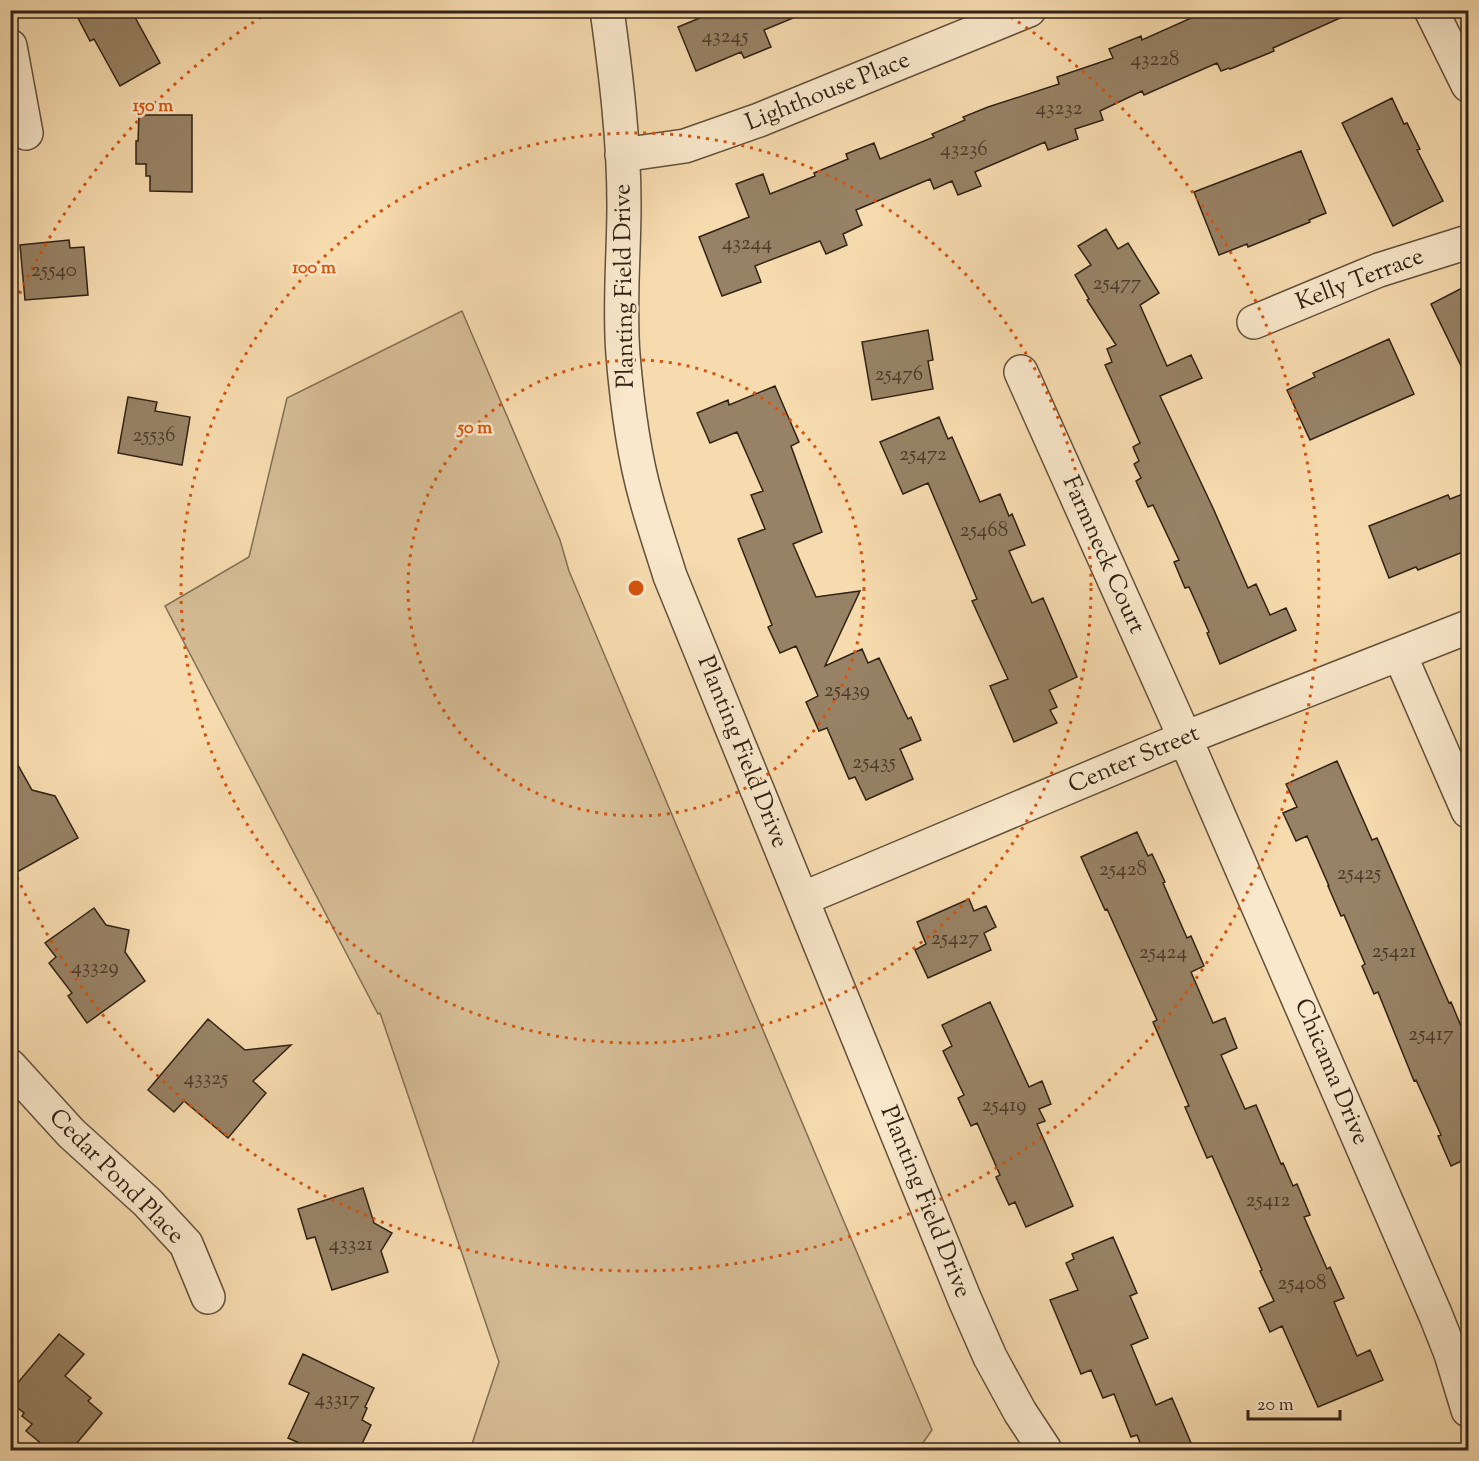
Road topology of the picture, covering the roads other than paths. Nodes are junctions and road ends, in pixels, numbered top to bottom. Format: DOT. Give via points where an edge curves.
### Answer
graph roads {
  1 [pos="607,10"];
  2 [pos="1029,10"];
  3 [pos="1431,10"];
  4 [pos="10,46"];
  5 [pos="1468,85"];
  6 [pos="26,133"];
  7 [pos="622,155"];
  8 [pos="1468,242"];
  9 [pos="1254,322"];
  10 [pos="1021,372"];
  11 [pos="1468,627"];
  12 [pos="1400,655"];
  13 [pos="1185,738"];
  14 [pos="1468,811"];
  15 [pos="802,899"];
  16 [pos="10,1066"];
  17 [pos="208,1297"];
  18 [pos="1468,1410"];
  19 [pos="1045,1450"];
  1 -- 7 [label="street, Planting Field Drive"];
  2 -- 7 [label="street, Lighthouse Place" via="759,120 685,146"];
  3 -- 5 [label="street"];
  4 -- 6 [label="street"];
  7 -- 15 [label="street, Planting Field Drive" via="623,353 632,435 645,497 670,576"];
  8 -- 9 [label="street, Kelly Terrace" via="1379,270"];
  10 -- 13 [label="street, Farmneck Court"];
  11 -- 12 [label="street, Center Street"];
  12 -- 13 [label="street, Center Street"];
  12 -- 14 [label="street"];
  13 -- 15 [label="street, Center Street"];
  13 -- 18 [label="street, Chicama Drive" via="1436,1316"];
  15 -- 19 [label="street, Planting Field Drive" via="964,1300 990,1357"];
  16 -- 17 [label="street, Cedar Pond Place" via="186,1245"];
}
